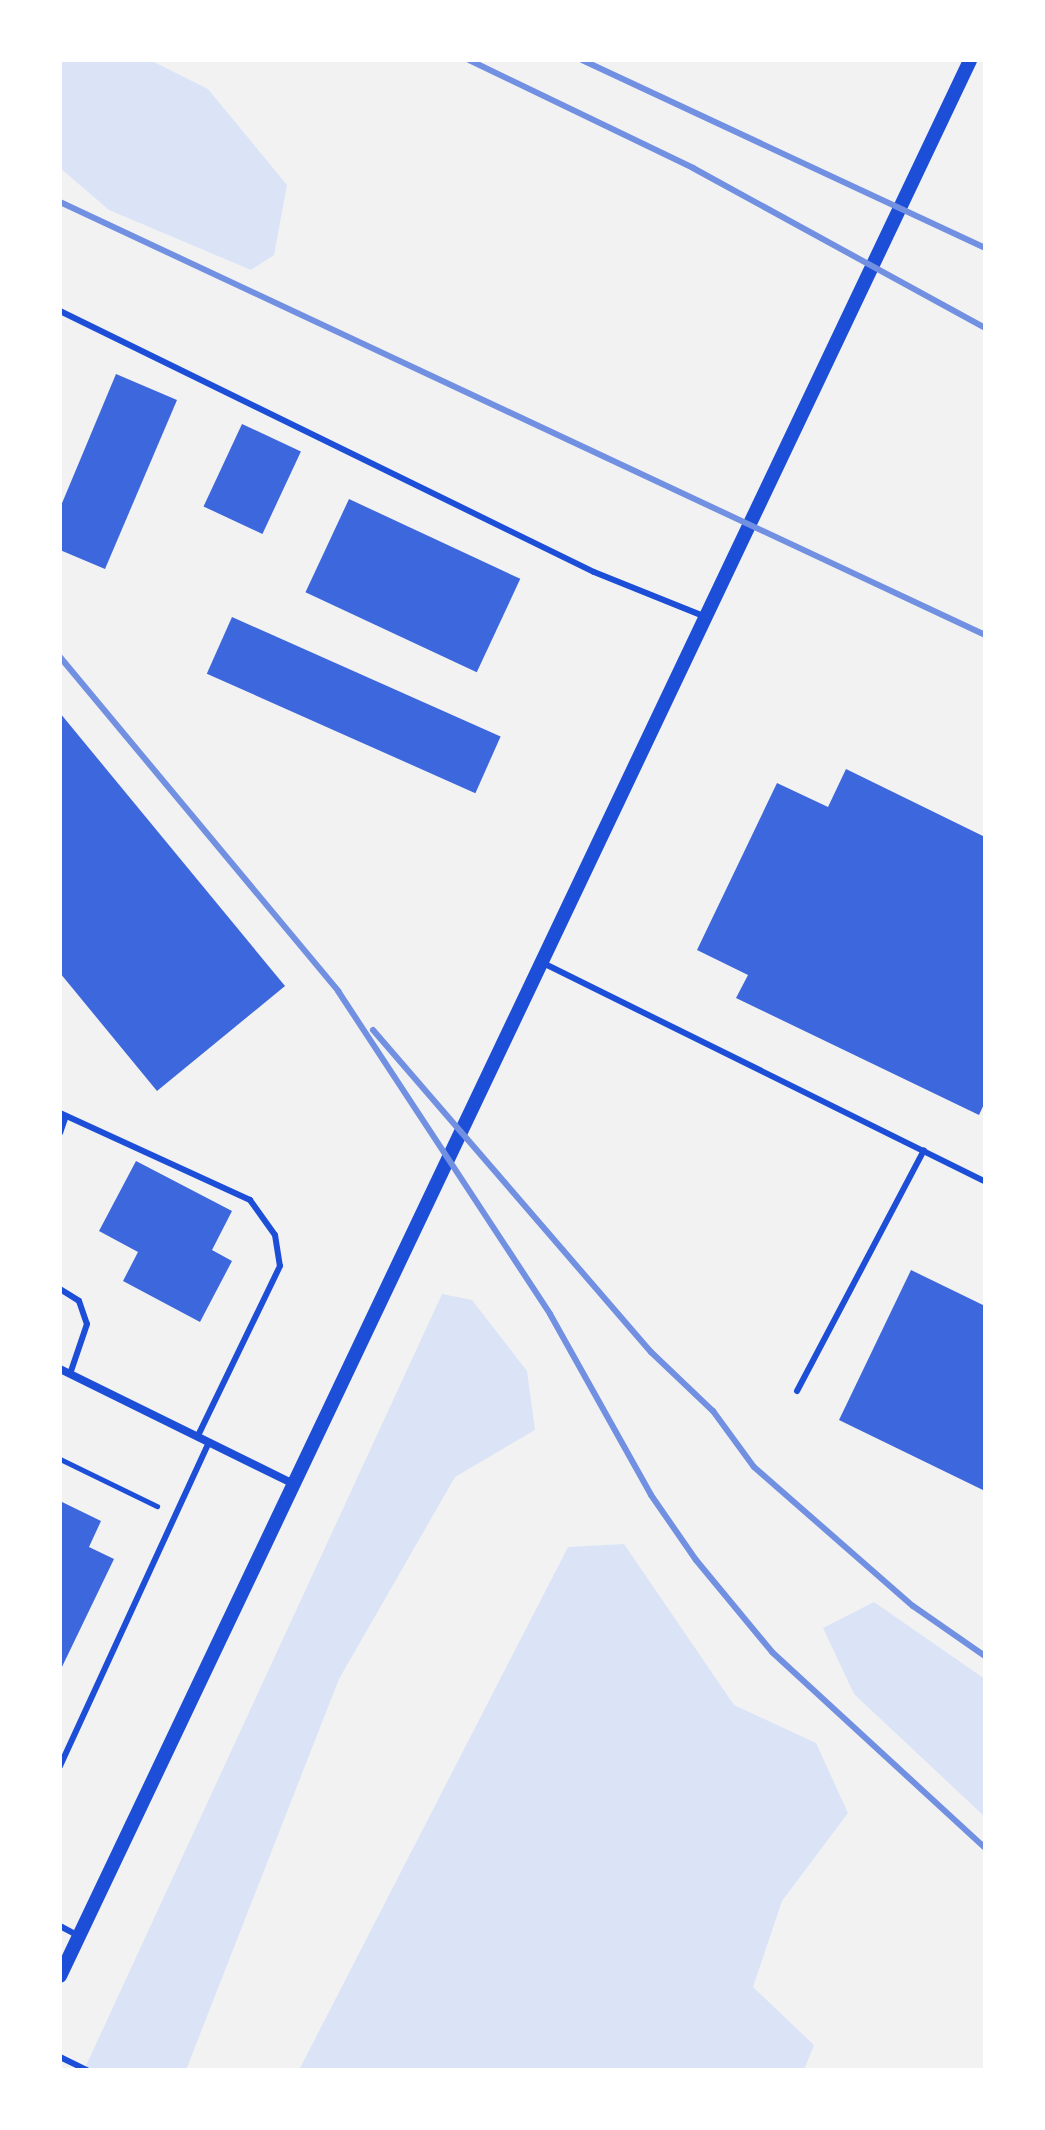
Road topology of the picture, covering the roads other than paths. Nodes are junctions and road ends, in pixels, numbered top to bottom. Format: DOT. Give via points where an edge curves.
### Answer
graph roads {
  1 [pos="970,60"];
  2 [pos="60,311"];
  3 [pos="706,617"];
  4 [pos="541,962"];
  5 [pos="63,1115"];
  6 [pos="60,1133"];
  7 [pos="924,1150"];
  8 [pos="985,1181"];
  9 [pos="60,1289"];
  10 [pos="60,1369"];
  11 [pos="70,1374"];
  12 [pos="797,1391"];
  13 [pos="198,1436"];
  14 [pos="209,1442"];
  15 [pos="294,1484"];
  16 [pos="60,1766"];
  17 [pos="60,1926"];
  18 [pos="79,1936"];
  19 [pos="60,1976"];
  20 [pos="60,2057"];
  21 [pos="87,2070"];
  1 -- 3 [label="street"];
  2 -- 3 [label="lane" via="594,572"];
  3 -- 4 [label="street"];
  4 -- 7 [label="lane"];
  4 -- 15 [label="street"];
  5 -- 6 [label="lane"];
  5 -- 13 [label="lane" via="250,1200 275,1235 280,1266"];
  7 -- 8 [label="lane"];
  7 -- 12 [label="lane"];
  9 -- 11 [label="lane" via="79,1301 87,1324"];
  10 -- 11 [label="street"];
  11 -- 13 [label="street"];
  13 -- 14 [label="street"];
  14 -- 15 [label="street"];
  14 -- 16 [label="lane"];
  15 -- 18 [label="street"];
  17 -- 18 [label="lane"];
  18 -- 19 [label="street"];
  20 -- 21 [label="lane"];
}
